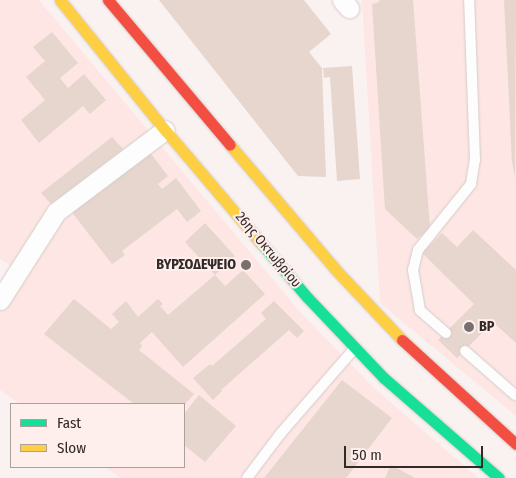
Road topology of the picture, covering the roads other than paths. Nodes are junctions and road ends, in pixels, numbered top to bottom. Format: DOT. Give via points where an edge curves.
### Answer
graph roads {
  1 [pos="60,0"];
  2 [pos="108,0"];
  3 [pos="469,0"];
  4 [pos="165,130"];
  5 [pos="0,300"];
  6 [pos="446,333"];
  7 [pos="355,348"];
  8 [pos="465,350"];
  9 [pos="515,395"];
  10 [pos="516,444"];
  11 [pos="247,478"];
  12 [pos="499,478"];
  1 -- 4 [label="main road, 26ης Οκτωβρίου"];
  2 -- 10 [label="main road" via="335,269 415,353"];
  3 -- 6 [label="lane" via="475,160 471,184 418,250 413,270 420,310"];
  4 -- 5 [label="street" via="56,212"];
  4 -- 7 [label="main road, 26ης Οκτωβρίου"];
  7 -- 11 [label="lane" via="281,432"];
  7 -- 12 [label="main road, 26ης Οκτωβρίου" via="384,378"];
  8 -- 9 [label="lane"];
}
